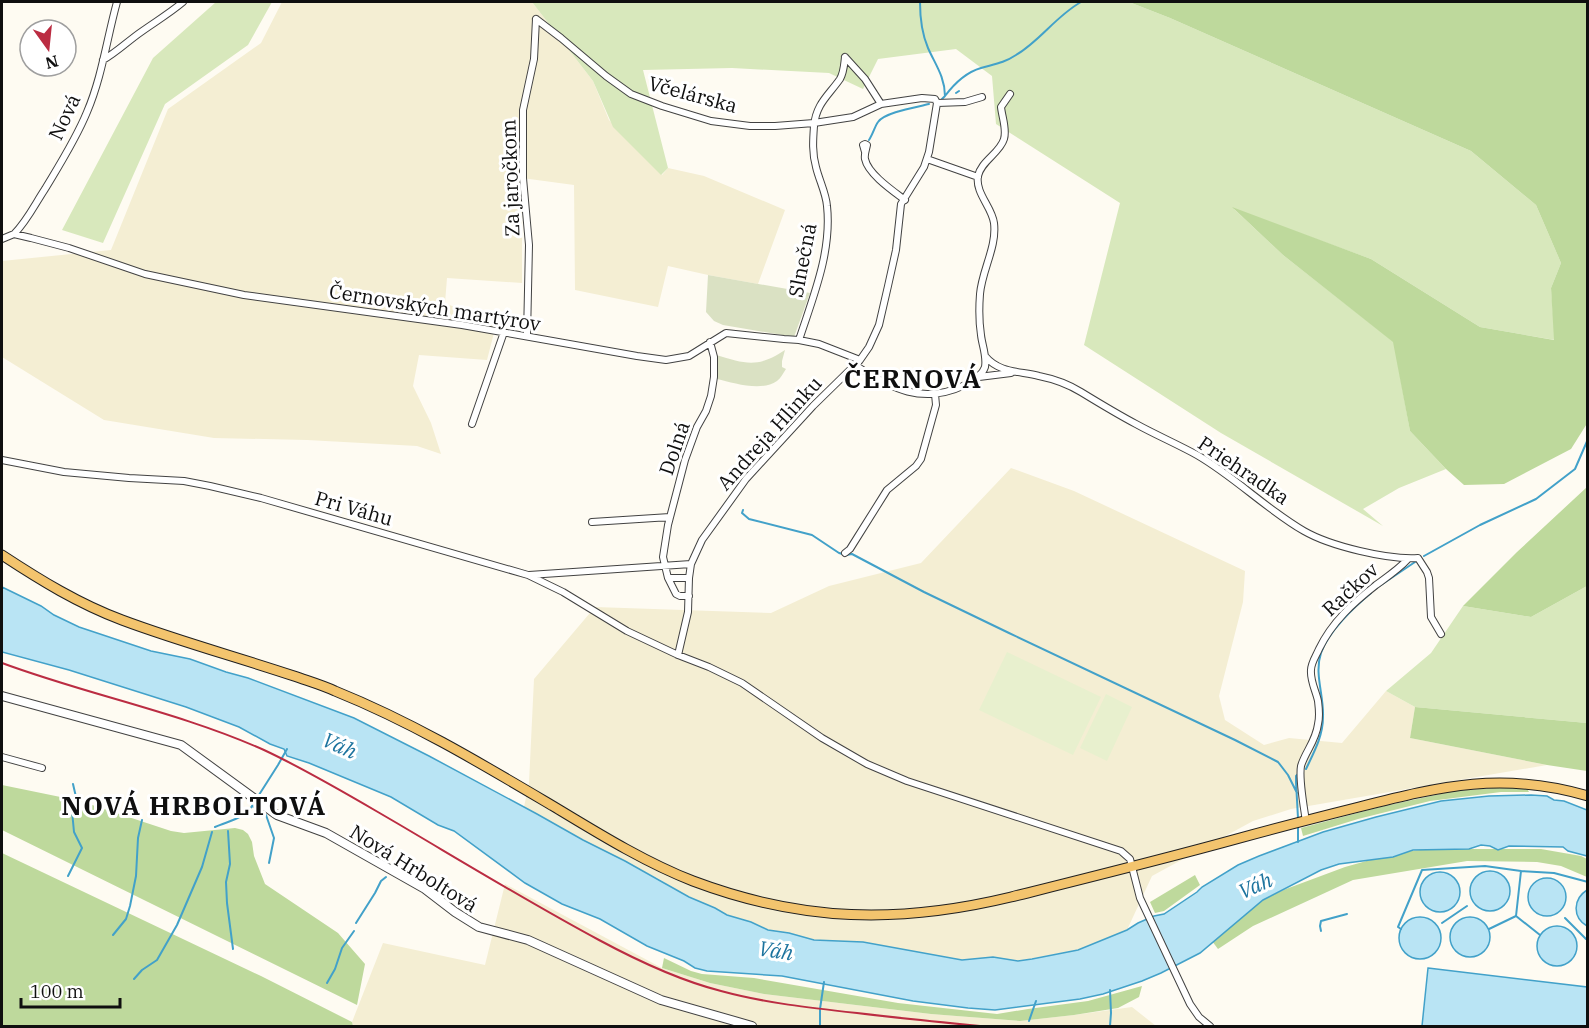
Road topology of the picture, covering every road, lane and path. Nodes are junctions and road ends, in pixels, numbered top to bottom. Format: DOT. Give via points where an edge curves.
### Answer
graph roads {
  1 [pos="117,2"];
  2 [pos="183,2"];
  3 [pos="536,19"];
  4 [pos="103,60"];
  5 [pos="1010,94"];
  6 [pos="982,96"];
  7 [pos="936,101"];
  8 [pos="881,104"];
  9 [pos="814,123"];
  10 [pos="865,152"];
  11 [pos="927,159"];
  12 [pos="978,177"];
  13 [pos="903,202"];
  14 [pos="14,234"];
  15 [pos="2,239"];
  16 [pos="504,332"];
  17 [pos="527,336"];
  18 [pos="799,340"];
  19 [pos="710,342"];
  20 [pos="985,356"];
  21 [pos="858,362"];
  22 [pos="1020,373"];
  23 [pos="979,377"];
  24 [pos="935,394"];
  25 [pos="472,424"];
  26 [pos="2,460"];
  27 [pos="670,518"];
  28 [pos="592,522"];
  29 [pos="844,553"];
  30 [pos="2,555"];
  31 [pos="1408,559"];
  32 [pos="691,564"];
  33 [pos="664,565"];
  34 [pos="528,575"];
  35 [pos="668,578"];
  36 [pos="689,578"];
  37 [pos="689,596"];
  38 [pos="1441,634"];
  39 [pos="678,655"];
  40 [pos="2,696"];
  41 [pos="2,757"];
  42 [pos="42,768"];
  43 [pos="1587,796"];
  44 [pos="1300,822"];
  45 [pos="1132,866"];
  46 [pos="752,1026"];
  47 [pos="1210,1026"];
  1 -- 4 [label="street, Nová"];
  2 -- 4 [label="street"];
  3 -- 9 [label="street, Včelárska" via="630,94 662,106 711,121 750,126"];
  3 -- 17 [label="street, Za jaročkom" via="534,59 523,110 523,178 529,245"];
  4 -- 14 [label="street, Nová" via="77,133 22,227"];
  5 -- 12 [label="street" via="1001,107 1004,139"];
  6 -- 7 [label="street, Včelárska" via="965,102"];
  7 -- 8 [label="street, Včelárska" via="922,98"];
  7 -- 11 [label="street"];
  8 -- 9 [label="street, Včelárska" via="853,117"];
  8 -- 9 [label="street, Slnečná" via="845,57 840,78 818,108"];
  9 -- 18 [label="street, Slnečná" via="812,147 827,204 828,224 821,271"];
  10 -- 13 [label="street" via="869,168"];
  11 -- 12 [label="street"];
  11 -- 13 [label="street"];
  12 -- 20 [label="street" via="980,193 994,221 992,250 980,297"];
  13 -- 21 [label="street, Andreja Hlinku" via="879,325"];
  14 -- 15 [label="street"];
  14 -- 16 [label="street, Černovských martýrov" via="145,274 244,295"];
  16 -- 17 [label="street, Černovských martýrov"];
  16 -- 25 [label="street"];
  17 -- 19 [label="street, Černovských martýrov" via="666,360 690,356"];
  18 -- 19 [label="street, Černovských martýrov" via="726,333"];
  18 -- 21 [label="street, Černovských martýrov" via="819,344"];
  19 -- 27 [label="street, Dolná" via="714,357 711,396 685,460"];
  20 -- 22 [label="street, Priehradka" via="1003,369"];
  20 -- 23 [label="street" via="985,368"];
  21 -- 24 [label="street, Černovských martýrov" via="871,375 896,388"];
  21 -- 32 [label="street, Andreja Hlinku" via="746,479 702,540"];
  22 -- 23 [label="street"];
  22 -- 31 [label="street, Priehradka" via="1070,386 1196,454 1305,532 1345,547"];
  23 -- 24 [label="street"];
  24 -- 29 [label="street" via="936,405 921,459 887,490"];
  26 -- 34 [label="street, Pri Váhu" via="64,472 210,486"];
  27 -- 28 [label="street"];
  27 -- 33 [label="street, Dolná"];
  30 -- 45 [label="main road" via="55,589 119,619 322,686 379,710 652,862 740,897 825,913 919,914 987,903"];
  31 -- 38 [label="street" via="1418,558 1427,572 1431,617"];
  31 -- 44 [label="street, Račkov" via="1338,620 1311,666 1319,715 1315,739 1301,766"];
  32 -- 33 [label="street"];
  32 -- 36 [label="street, Andreja Hlinku"];
  33 -- 34 [label="street"];
  33 -- 35 [label="street"];
  34 -- 39 [label="street, Pri Váhu"];
  35 -- 36 [label="street"];
  35 -- 37 [label="street" via="676,594"];
  36 -- 37 [label="street, Andreja Hlinku"];
  37 -- 39 [label="street, Andreja Hlinku"];
  39 -- 45 [label="street, Pri Váhu" via="741,683 867,764 907,781 1121,851"];
  40 -- 46 [label="street, Nová Hrboltová" via="174,742 277,815 318,829 394,871 479,927 528,940 661,1000"];
  41 -- 42 [label="street"];
  43 -- 44 [label="main road" via="1516,782 1476,783 1443,787"];
  44 -- 45 [label="main road"];
  45 -- 47 [label="street" via="1140,898 1175,974 1194,1012"];
}
